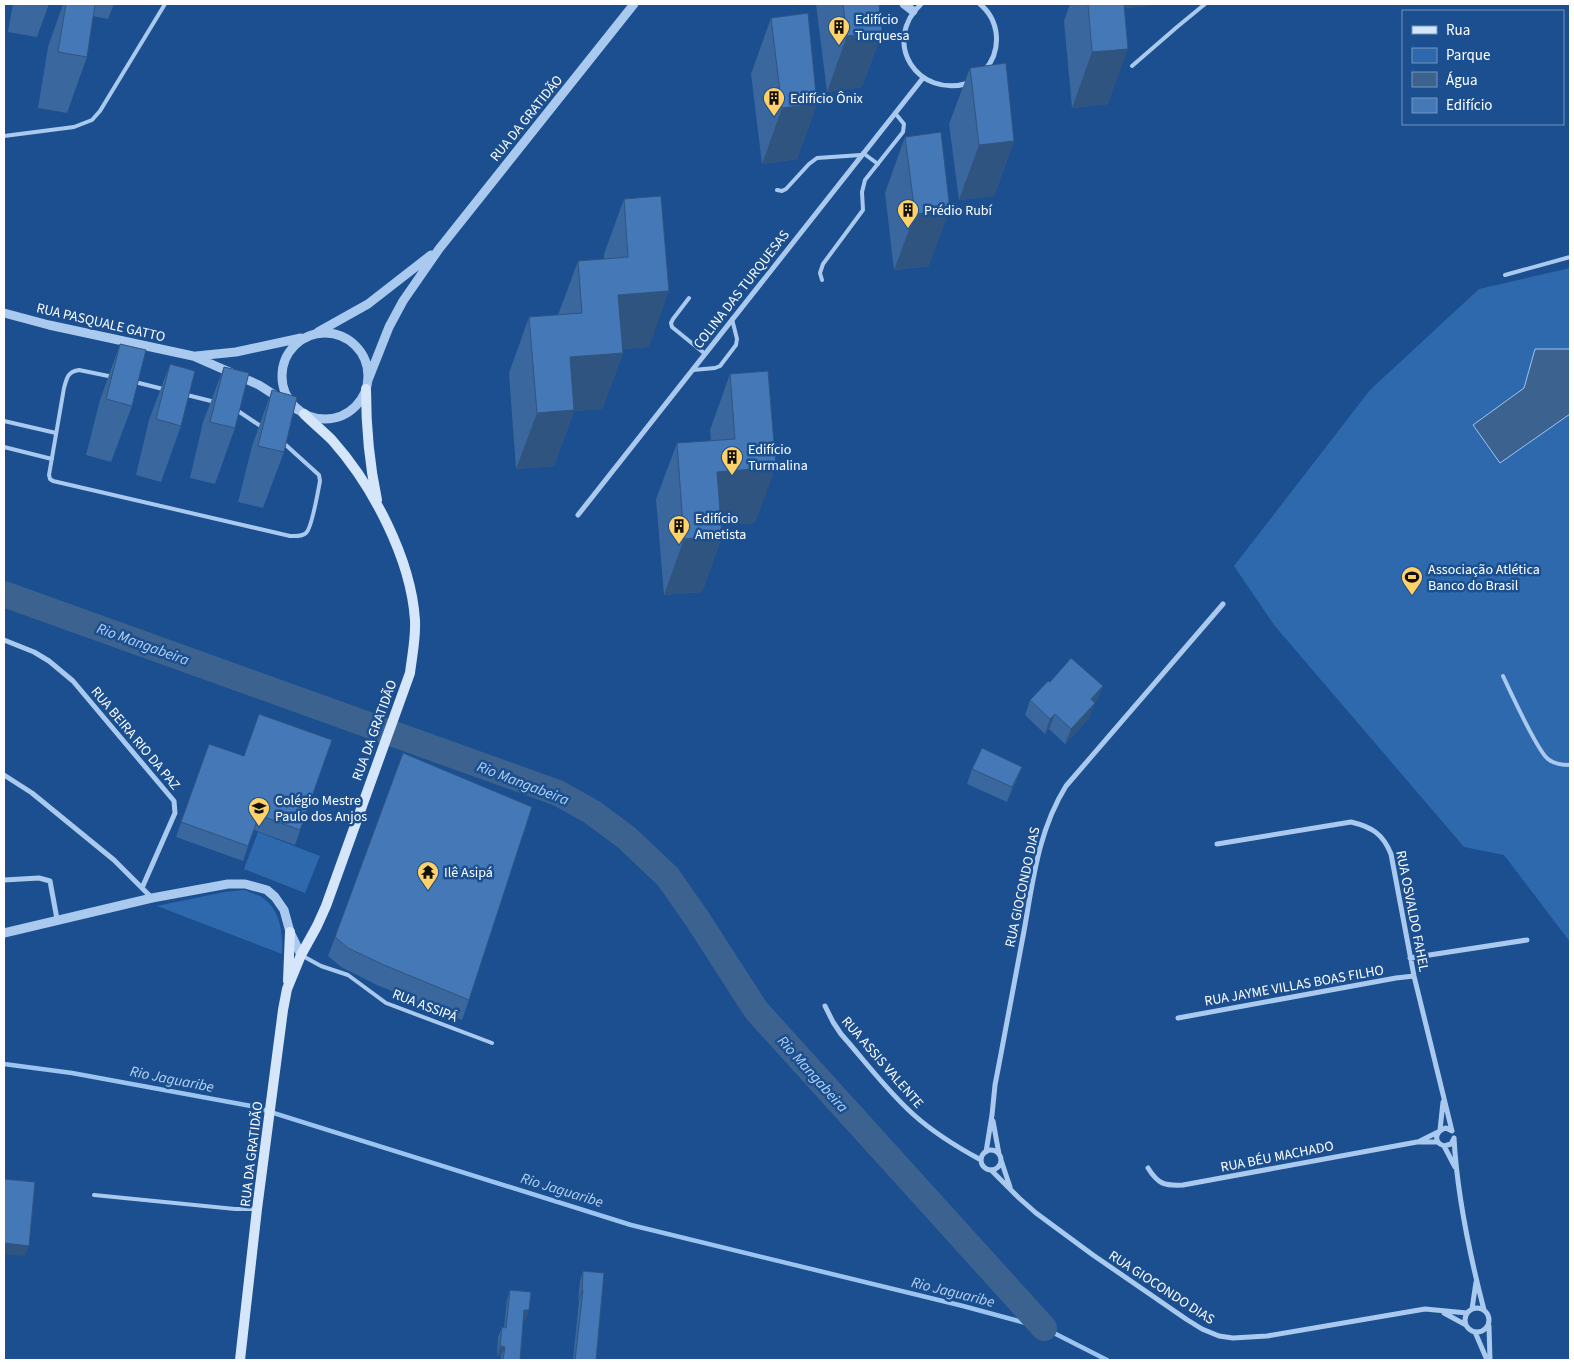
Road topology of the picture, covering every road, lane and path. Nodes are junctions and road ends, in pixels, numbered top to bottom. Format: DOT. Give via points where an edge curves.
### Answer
graph roads {
  1 [pos="165,4"];
  2 [pos="634,4"];
  3 [pos="904,4"];
  4 [pos="921,4"];
  5 [pos="982,4"];
  6 [pos="1205,4"];
  7 [pos="913,11"];
  8 [pos="1132,66"];
  9 [pos="981,75"];
  10 [pos="923,78"];
  11 [pos="975,79"];
  12 [pos="895,113"];
  13 [pos="4,136"];
  14 [pos="862,154"];
  15 [pos="878,164"];
  16 [pos="777,190"];
  17 [pos="439,249"];
  18 [pos="1570,257"];
  19 [pos="1505,275"];
  20 [pos="822,280"];
  21 [pos="689,298"];
  22 [pos="4,313"];
  23 [pos="732,318"];
  24 [pos="310,335"];
  25 [pos="704,353"];
  26 [pos="193,356"];
  27 [pos="691,370"];
  28 [pos="367,384"];
  29 [pos="301,412"];
  30 [pos="4,421"];
  31 [pos="56,433"];
  32 [pos="4,446"];
  33 [pos="52,459"];
  34 [pos="379,509"];
  35 [pos="578,515"];
  36 [pos="1223,604"];
  37 [pos="4,640"];
  38 [pos="1503,676"];
  39 [pos="1570,765"];
  40 [pos="4,775"];
  41 [pos="1217,844"];
  42 [pos="4,880"];
  43 [pos="142,888"];
  44 [pos="152,898"];
  45 [pos="58,919"];
  46 [pos="290,932"];
  47 [pos="4,933"];
  48 [pos="1527,940"];
  49 [pos="301,955"];
  50 [pos="1410,958"];
  51 [pos="1414,976"];
  52 [pos="287,989"];
  53 [pos="825,1006"];
  54 [pos="1178,1018"];
  55 [pos="492,1043"];
  56 [pos="1444,1099"];
  57 [pos="992,1115"];
  58 [pos="1439,1131"];
  59 [pos="1452,1131"];
  60 [pos="1454,1138"];
  61 [pos="1417,1142"];
  62 [pos="1438,1142"];
  63 [pos="1444,1146"];
  64 [pos="986,1152"];
  65 [pos="1000,1158"];
  66 [pos="981,1160"];
  67 [pos="1148,1168"];
  68 [pos="991,1170"];
  69 [pos="1456,1170"];
  70 [pos="1012,1190"];
  71 [pos="94,1195"];
  72 [pos="257,1209"];
  73 [pos="1476,1279"];
  74 [pos="1484,1310"];
  75 [pos="1442,1311"];
  76 [pos="1470,1311"];
  77 [pos="1466,1324"];
  78 [pos="1489,1325"];
  79 [pos="1475,1332"];
  80 [pos="240,1360"];
  81 [pos="1488,1360"];
  1 -- 13 [label="lane" via="92,120 74,127"];
  2 -- 17 [label="street, RUA DA GRATIDÃO"];
  3 -- 7 [label="street"];
  4 -- 7 [label="street"];
  5 -- 9 [label="street" via="997,32 991,63"];
  6 -- 8 [label="lane"];
  7 -- 10 [label="street" via="906,28 904,47 914,69"];
  10 -- 11 [label="street" via="953,86"];
  10 -- 12 [label="street, COLINA DAS TURQUESAS"];
  12 -- 14 [label="street, COLINA DAS TURQUESAS"];
  12 -- 15 [label="lane" via="904,124 903,132"];
  14 -- 15 [label="lane"];
  14 -- 16 [label="lane" via="817,158 786,189"];
  14 -- 23 [label="street, COLINA DAS TURQUESAS"];
  15 -- 20 [label="lane" via="862,186 863,210 822,264"];
  17 -- 24 [label="street, RUA DA GRATIDÃO" via="368,304"];
  17 -- 28 [label="street, RUA DA GRATIDÃO" via="389,327"];
  18 -- 19 [label="lane"];
  21 -- 25 [label="lane" via="673,319 672,327"];
  22 -- 26 [label="street, RUA PASQUALE GATTO"];
  23 -- 25 [label="street, COLINA DAS TURQUESAS"];
  23 -- 27 [label="lane" via="736,345 720,366"];
  24 -- 26 [label="street, RUA PASQUALE GATTO" via="236,352"];
  24 -- 28 [label="street" via="331,333 357,346 364,356"];
  24 -- 29 [label="street" via="295,344 286,356 282,370 288,399"];
  25 -- 27 [label="street, COLINA DAS TURQUESAS"];
  26 -- 29 [label="street, RUA PASQUALE GATTO" via="259,385"];
  27 -- 35 [label="street, COLINA DAS TURQUESAS"];
  28 -- 29 [label="street" via="352,410 341,416 316,418"];
  28 -- 34 [label="main road, RUA DA GRATIDÃO" via="368,447"];
  29 -- 34 [label="main road, RUA DA GRATIDÃO" via="345,456"];
  30 -- 31 [label="lane"];
  31 -- 33 [label="lane"];
  31 -- 33 [label="lane" via="68,374 79,370 123,378 236,409 278,437 319,475 320,481 310,526 306,533 290,536 53,481 49,475"];
  32 -- 33 [label="lane"];
  34 -- 49 [label="main road, RUA DA GRATIDÃO" via="398,550 413,599 414,650 410,673 326,906"];
  36 -- 57 [label="street, RUA GIOCONDO DIAS" via="1066,786 1047,822 1036,865"];
  37 -- 43 [label="street, RUA BEIRA RIO DA PAZ" via="34,652 74,681 171,797 175,812"];
  38 -- 39 [label="lane" via="1547,759"];
  40 -- 43 [label="street" via="63,818"];
  41 -- 50 [label="street, RUA OSVALDO FAHEL" via="1351,822 1376,832 1386,842 1391,854"];
  42 -- 45 [label="street" via="47,879 51,883"];
  43 -- 44 [label="street"];
  44 -- 45 [label="street"];
  44 -- 46 [label="street" via="228,884 254,886 275,897 284,910"];
  45 -- 47 [label="street"];
  46 -- 49 [label="street"];
  46 -- 52 [label="main road"];
  48 -- 50 [label="street"];
  49 -- 52 [label="main road, RUA DA GRATIDÃO"];
  49 -- 55 [label="lane, RUA ASSIPÁ" via="320,966 348,975 386,1003"];
  50 -- 51 [label="street, RUA OSVALDO FAHEL"];
  51 -- 54 [label="street, RUA JAYME VILLAS BOAS FILHO"];
  51 -- 56 [label="street, RUA OSVALDO FAHEL"];
  52 -- 72 [label="main road, RUA DA GRATIDÃO"];
  53 -- 66 [label="street, RUA ASSIS VALENTE" via="841,1034 915,1116"];
  56 -- 58 [label="street, RUA OSVALDO FAHEL"];
  56 -- 59 [label="street, RUA OSVALDO FAHEL"];
  57 -- 64 [label="street, RUA GIOCONDO DIAS"];
  57 -- 65 [label="street, RUA GIOCONDO DIAS"];
  58 -- 59 [label="street" via="1446,1128"];
  58 -- 61 [label="street, RUA BÉU MACHADO"];
  58 -- 62 [label="street"];
  59 -- 60 [label="street"];
  60 -- 63 [label="street" via="1451,1144"];
  60 -- 69 [label="street"];
  61 -- 62 [label="street, RUA BÉU MACHADO"];
  61 -- 67 [label="street, RUA BÉU MACHADO" via="1183,1185 1163,1184"];
  62 -- 63 [label="street"];
  63 -- 69 [label="street"];
  64 -- 65 [label="street" via="996,1152"];
  64 -- 66 [label="street"];
  65 -- 68 [label="street" via="996,1169"];
  65 -- 70 [label="street, RUA GIOCONDO DIAS"];
  66 -- 68 [label="street" via="982,1165"];
  68 -- 70 [label="street, RUA GIOCONDO DIAS"];
  69 -- 73 [label="street"];
  70 -- 75 [label="street, RUA GIOCONDO DIAS" via="1036,1213 1093,1255 1186,1319 1219,1336 1267,1336 1409,1311"];
  71 -- 72 [label="lane"];
  72 -- 80 [label="main road, RUA DA GRATIDÃO"];
  73 -- 74 [label="street"];
  73 -- 76 [label="street"];
  74 -- 76 [label="street"];
  74 -- 78 [label="street" via="1490,1319"];
  75 -- 76 [label="street, RUA GIOCONDO DIAS"];
  75 -- 77 [label="street, RUA GIOCONDO DIAS"];
  76 -- 77 [label="street"];
  77 -- 79 [label="street"];
  78 -- 79 [label="street" via="1483,1331"];
  78 -- 81 [label="street"];
  79 -- 81 [label="street"];
}
